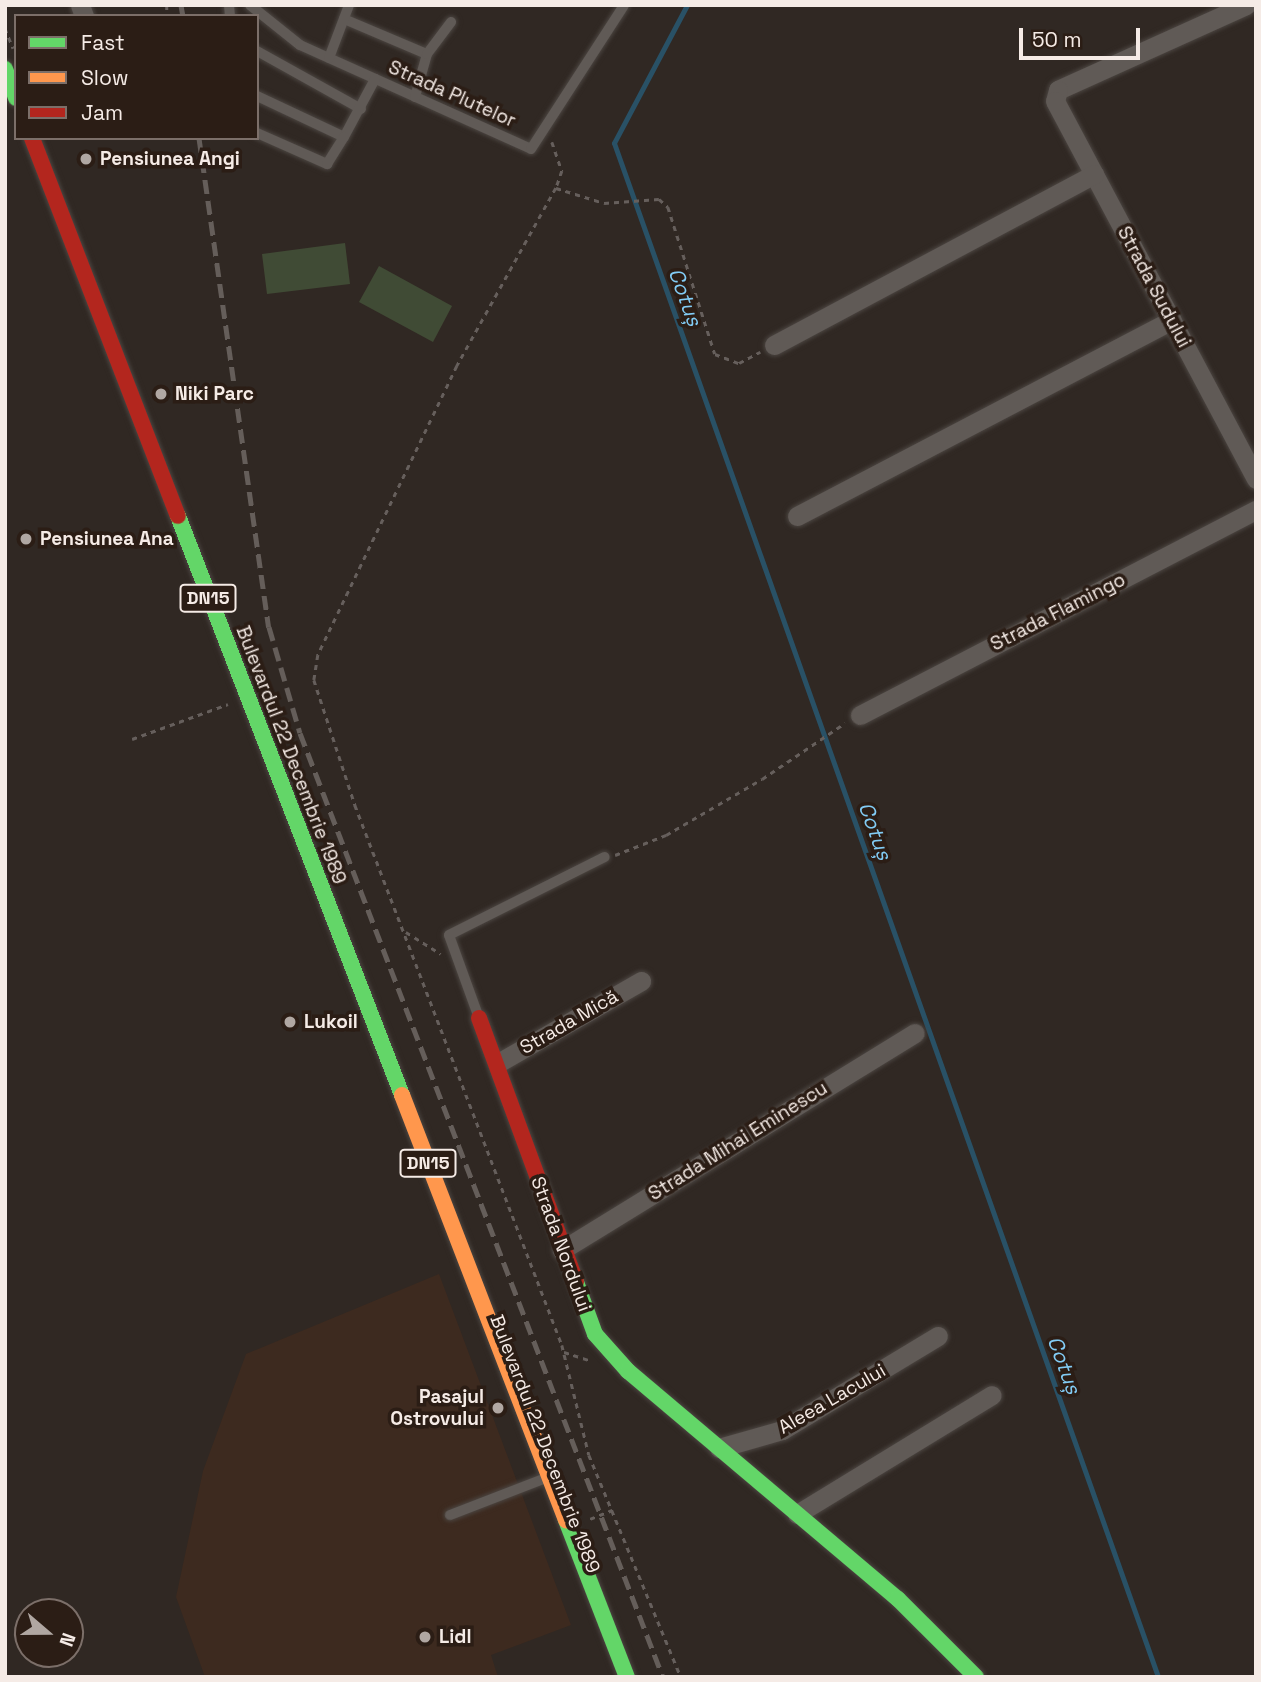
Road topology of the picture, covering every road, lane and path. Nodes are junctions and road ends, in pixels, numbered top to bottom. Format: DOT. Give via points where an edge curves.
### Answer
graph roads {
  1 [pos="250,5"];
  2 [pos="349,5"];
  3 [pos="624,5"];
  4 [pos="1246,5"];
  5 [pos="344,19"];
  6 [pos="451,22"];
  7 [pos="5,28"];
  8 [pos="14,50"];
  9 [pos="259,52"];
  10 [pos="427,54"];
  11 [pos="329,58"];
  12 [pos="375,79"];
  13 [pos="259,97"];
  14 [pos="415,97"];
  15 [pos="361,108"];
  16 [pos="259,134"];
  17 [pos="545,135"];
  18 [pos="344,137"];
  19 [pos="33,140"];
  20 [pos="1094,174"];
  21 [pos="556,188"];
  22 [pos="1171,320"];
  23 [pos="774,345"];
  24 [pos="1256,479"];
  25 [pos="1256,510"];
  26 [pos="797,516"];
  27 [pos="231,703"];
  28 [pos="860,715"];
  29 [pos="132,739"];
  30 [pos="605,857"];
  31 [pos="406,932"];
  32 [pos="461,967"];
  33 [pos="641,981"];
  34 [pos="479,1018"];
  35 [pos="915,1033"];
  36 [pos="498,1063"];
  37 [pos="562,1250"];
  38 [pos="469,1269"];
  39 [pos="938,1336"];
  40 [pos="564,1352"];
  41 [pos="601,1364"];
  42 [pos="992,1395"];
  43 [pos="719,1448"];
  44 [pos="553,1476"];
  45 [pos="535,1482"];
  46 [pos="612,1510"];
  47 [pos="797,1514"];
  48 [pos="450,1515"];
  49 [pos="572,1526"];
  50 [pos="606,1624"];
  51 [pos="627,1677"];
  52 [pos="681,1677"];
  53 [pos="976,1677"];
  1 -- 11 [label="lane, Strada Plutelor"];
  2 -- 5 [label="lane"];
  3 -- 17 [label="lane"];
  4 -- 20 [label="street, Strada Sudului" via="1055,94"];
  5 -- 10 [label="lane"];
  5 -- 11 [label="lane"];
  6 -- 10 [label="lane"];
  7 -- 8 [label="path"];
  9 -- 15 [label="lane"];
  10 -- 14 [label="lane"];
  11 -- 12 [label="lane, Strada Plutelor"];
  12 -- 14 [label="lane, Strada Plutelor"];
  12 -- 15 [label="lane"];
  13 -- 18 [label="lane"];
  14 -- 17 [label="lane, Strada Plutelor" via="531,149"];
  15 -- 18 [label="lane"];
  16 -- 18 [label="lane" via="327,164"];
  17 -- 21 [label="path" via="562,172"];
  19 -- 38 [label="main road, Bulevardul 22 Decembrie 1989 / DN15"];
  20 -- 22 [label="street, Strada Sudului"];
  20 -- 23 [label="street"];
  21 -- 23 [label="path" via="604,203 659,199 668,207 715,354 740,363"];
  21 -- 31 [label="path" via="457,366 318,655 314,680"];
  22 -- 24 [label="street, Strada Sudului"];
  22 -- 26 [label="street"];
  25 -- 28 [label="street, Strada Flamingo"];
  27 -- 29 [label="path"];
  28 -- 30 [label="path" via="666,835"];
  30 -- 32 [label="lane" via="449,935"];
  31 -- 32 [label="path"];
  31 -- 40 [label="path"];
  32 -- 34 [label="lane"];
  33 -- 36 [label="street, Strada Mică"];
  34 -- 36 [label="main road, Strada Nordului"];
  35 -- 37 [label="street, Strada Mihai Eminescu"];
  36 -- 37 [label="main road, Strada Nordului"];
  37 -- 43 [label="main road, Strada Nordului" via="580,1304 611,1354"];
  38 -- 44 [label="main road, Bulevardul 22 Decembrie 1989 / DN15"];
  38 -- 45 [label="main road, Bulevardul 22 Decembrie 1989 / DN15" via="464,1295"];
  39 -- 43 [label="street, Aleea Lacului" via="782,1430"];
  40 -- 41 [label="path"];
  40 -- 46 [label="path" via="577,1422"];
  42 -- 47 [label="street"];
  43 -- 47 [label="main road, Strada Nordului"];
  44 -- 45 [label="lane"];
  44 -- 49 [label="main road, Bulevardul 22 Decembrie 1989 / DN15"];
  45 -- 48 [label="lane"];
  45 -- 50 [label="main road, Bulevardul 22 Decembrie 1989 / DN15" via="589,1612"];
  46 -- 49 [label="path"];
  46 -- 52 [label="path"];
  47 -- 53 [label="main road, Strada Nordului" via="898,1599"];
  49 -- 50 [label="main road, Bulevardul 22 Decembrie 1989 / DN15"];
  50 -- 51 [label="main road, Bulevardul 22 Decembrie 1989 / DN15"];
}
